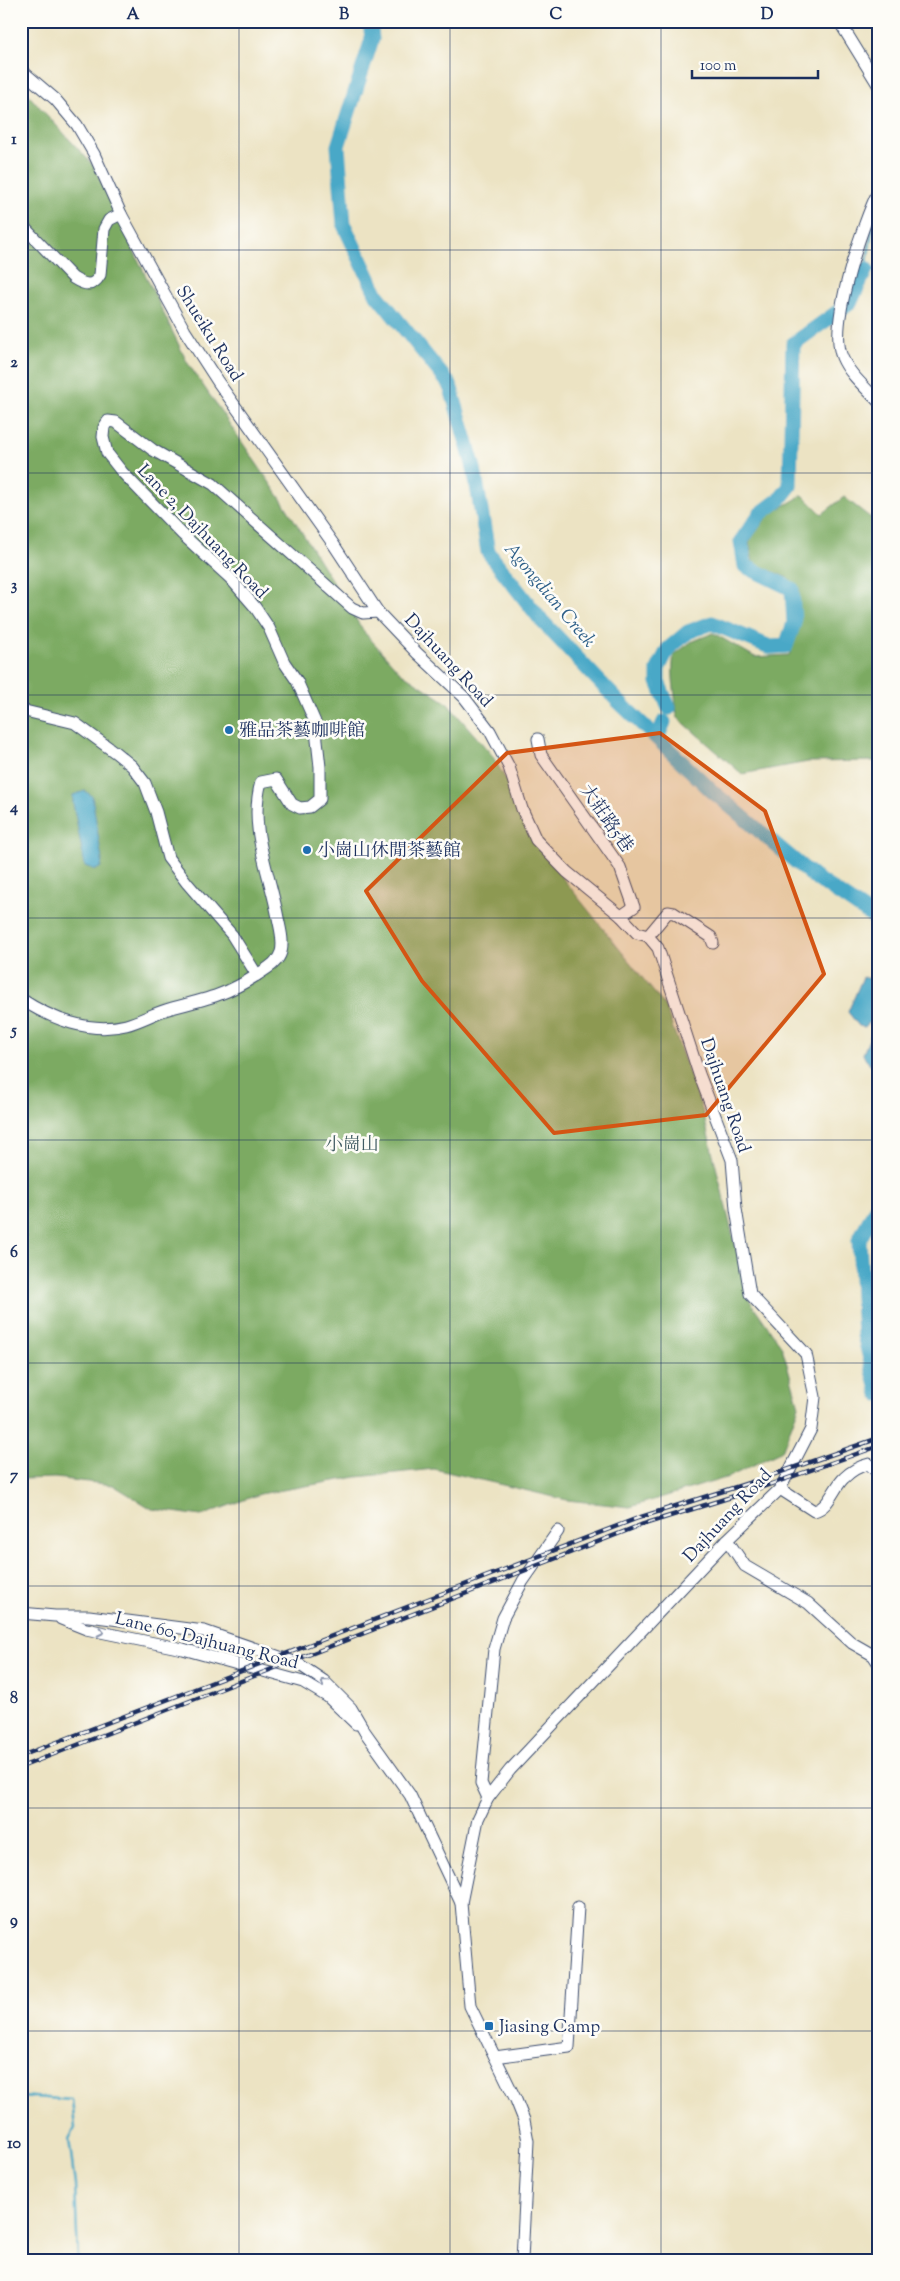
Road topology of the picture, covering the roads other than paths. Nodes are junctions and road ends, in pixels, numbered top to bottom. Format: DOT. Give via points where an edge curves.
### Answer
graph roads {
  1 [pos="839,21"];
  2 [pos="21,70"];
  3 [pos="879,86"];
  4 [pos="879,190"];
  5 [pos="121,214"];
  6 [pos="21,224"];
  7 [pos="879,402"];
  8 [pos="378,612"];
  9 [pos="21,710"];
  10 [pos="538,739"];
  11 [pos="621,916"];
  12 [pos="648,936"];
  13 [pos="713,944"];
  14 [pos="257,975"];
  15 [pos="21,999"];
  16 [pos="879,1474"];
  17 [pos="780,1489"];
  18 [pos="558,1531"];
  19 [pos="727,1540"];
  20 [pos="21,1613"];
  21 [pos="55,1616"];
  22 [pos="879,1664"];
  23 [pos="364,1732"];
  24 [pos="488,1798"];
  25 [pos="461,1903"];
  26 [pos="578,1907"];
  27 [pos="495,2057"];
  28 [pos="522,2260"];
  1 -- 3 [label="street"];
  2 -- 5 [label="street, Shueiku Road" via="55,99 76,125 94,154"];
  4 -- 7 [label="street" via="867,213 842,302 840,323 842,356 854,375"];
  5 -- 6 [label="street" via="109,220 104,229 100,275 92,285 73,278"];
  5 -- 8 [label="street, Shueiku Road" via="185,331"];
  8 -- 11 [label="street, Dajhuang Road" via="464,697 490,731 509,767 536,840 567,872"];
  8 -- 14 [label="street, Lane 2, Dajhuang Road" via="352,608 213,484 153,450 116,422 108,421 103,437 107,453 255,607 269,628 315,722 320,800 310,807 300,808 292,804 276,779 261,782 258,790 261,853 282,938 281,952 273,964"];
  9 -- 14 [label="street" via="75,723 132,766 148,790 168,858 232,935"];
  10 -- 11 [label="street, 大莊路5巷" via="541,755 620,867 634,907"];
  11 -- 12 [label="street, Dajhuang Road" via="637,933"];
  12 -- 13 [label="street" via="668,912 711,937"];
  12 -- 17 [label="street, Dajhuang Road" via="658,948 699,1074 732,1160 736,1209 750,1294 806,1354 815,1397 812,1429"];
  14 -- 15 [label="street, Lane 2, Dajhuang Road" via="212,998 106,1028 91,1028 59,1019"];
  16 -- 17 [label="street" via="869,1464 860,1466 844,1478 820,1510 814,1511"];
  17 -- 19 [label="street, Dajhuang Road"];
  18 -- 24 [label="street" via="523,1581 503,1618 494,1649 482,1783"];
  19 -- 22 [label="street" via="745,1566 808,1603 852,1643 874,1655"];
  19 -- 24 [label="street, Dajhuang Road" via="510,1770"];
  20 -- 21 [label="street, Lane 60, Dajhuang Road"];
  21 -- 23 [label="street, Lane 60, Dajhuang Road, one-way" via="86,1629 183,1649 303,1682 328,1697"];
  23 -- 21 [label="street, Lane 60, Dajhuang Road, one-way" via="351,1708 324,1681 297,1663 272,1653 204,1631 89,1616"];
  23 -- 25 [label="street, Lane 60, Dajhuang Road" via="410,1795"];
  24 -- 25 [label="street, Dajhuang Road" via="478,1819"];
  25 -- 27 [label="street, Dajhuang Road" via="470,2006"];
  26 -- 27 [label="street" via="569,2047"];
  27 -- 28 [label="street, Dajhuang Road" via="519,2107 528,2141"];
}
